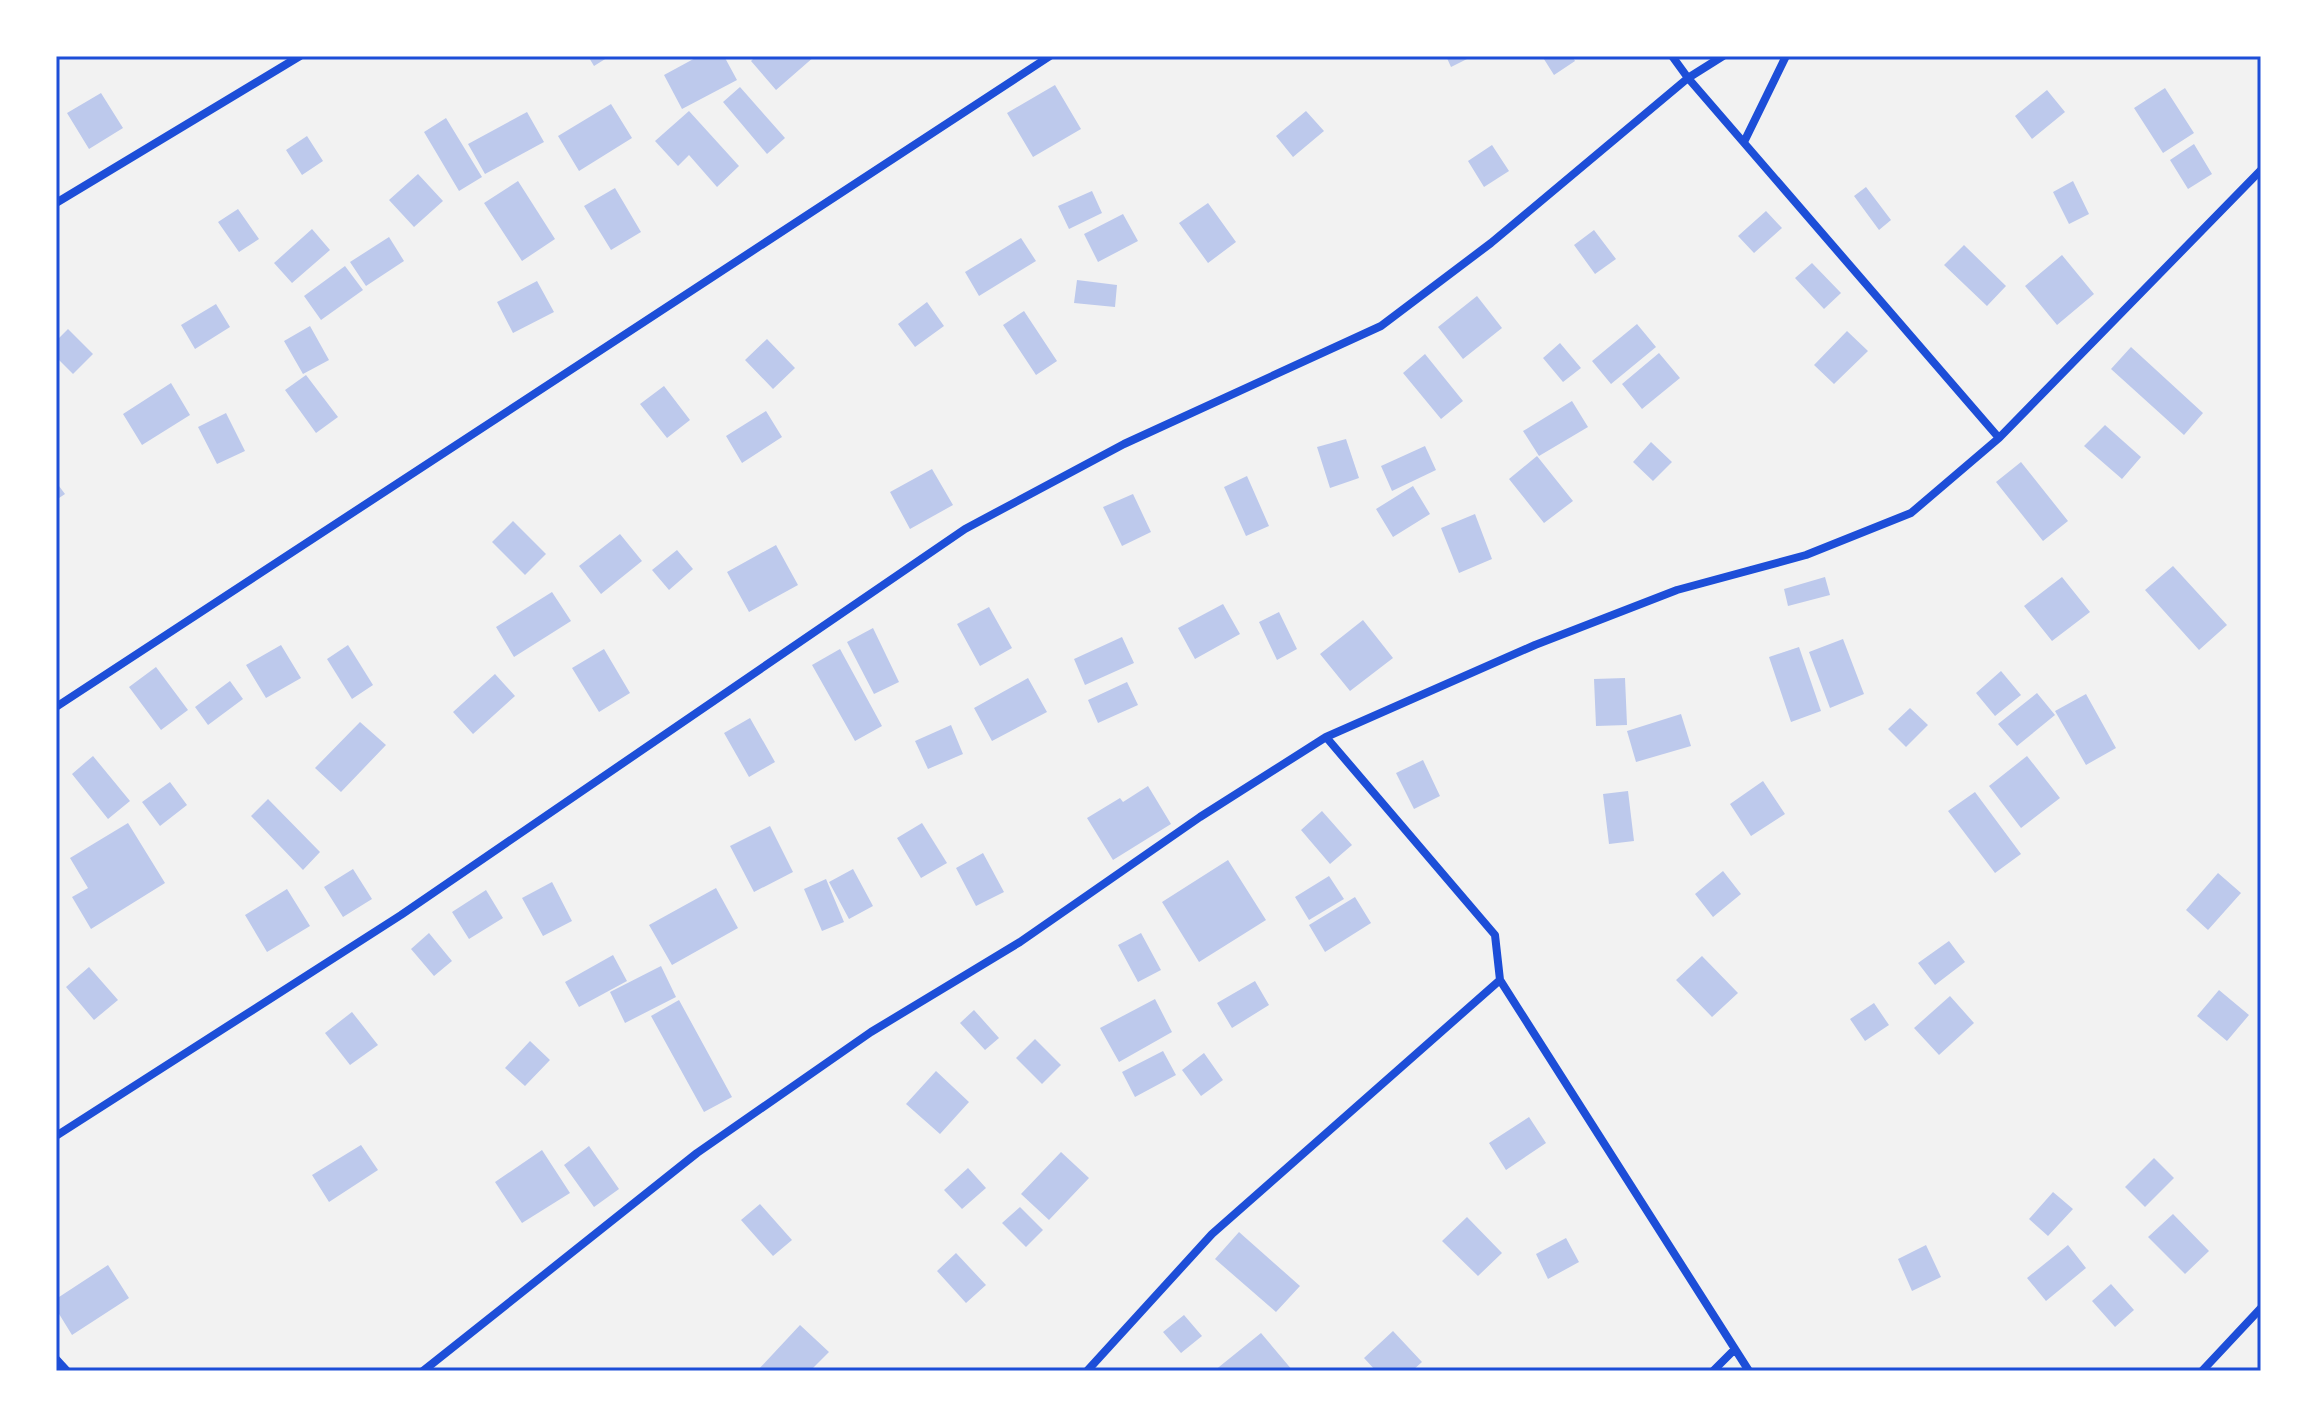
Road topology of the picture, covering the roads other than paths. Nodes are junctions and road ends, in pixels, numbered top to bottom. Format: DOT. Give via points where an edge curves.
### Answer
graph roads {
  1 [pos="300,56"];
  2 [pos="1050,56"];
  3 [pos="1672,56"];
  4 [pos="1723,56"];
  5 [pos="1786,56"];
  6 [pos="1688,78"];
  7 [pos="1744,142"];
  8 [pos="2261,170"];
  9 [pos="56,203"];
  10 [pos="1999,438"];
  11 [pos="56,707"];
  12 [pos="1326,737"];
  13 [pos="1500,980"];
  14 [pos="56,1136"];
  15 [pos="2261,1308"];
  16 [pos="1735,1349"];
  17 [pos="56,1359"];
  18 [pos="67,1371"];
  19 [pos="423,1371"];
  20 [pos="1087,1371"];
  21 [pos="1713,1371"];
  22 [pos="1749,1371"];
  23 [pos="2202,1371"];
  1 -- 9 [label="street"];
  2 -- 11 [label="street"];
  3 -- 6 [label="street"];
  4 -- 6 [label="street"];
  5 -- 7 [label="street"];
  6 -- 7 [label="street"];
  6 -- 14 [label="street" via="1491,243 1381,326 1124,444 965,529 401,915"];
  7 -- 10 [label="street"];
  8 -- 10 [label="street"];
  10 -- 12 [label="street" via="1911,513 1806,555 1662,595"];
  12 -- 13 [label="street" via="1495,935"];
  12 -- 19 [label="street" via="1020,942 871,1032 697,1153"];
  13 -- 16 [label="street"];
  13 -- 20 [label="street" via="1212,1234"];
  15 -- 23 [label="street"];
  16 -- 21 [label="street"];
  16 -- 22 [label="street"];
  17 -- 18 [label="street"];
}
